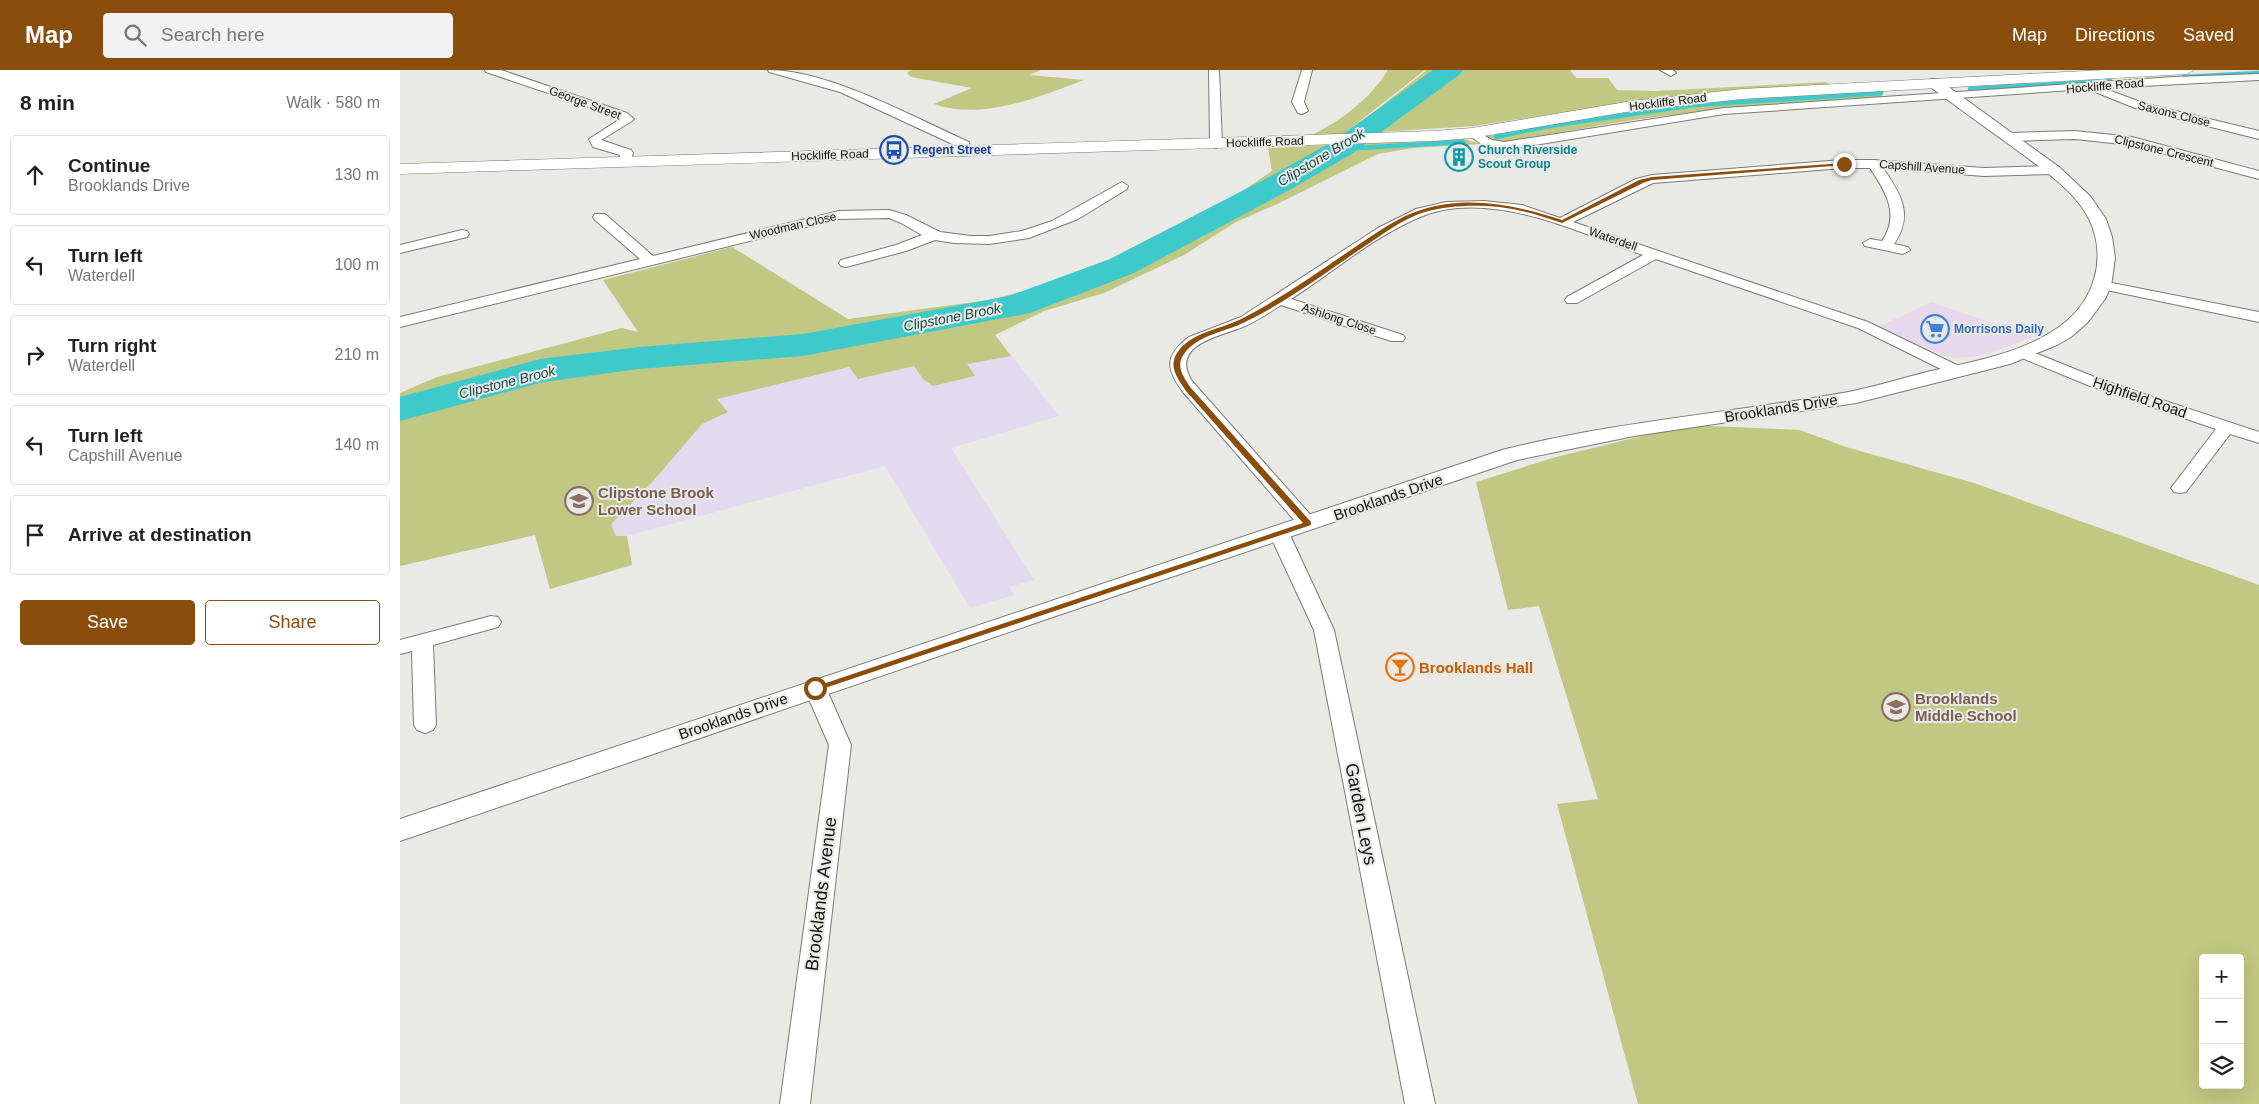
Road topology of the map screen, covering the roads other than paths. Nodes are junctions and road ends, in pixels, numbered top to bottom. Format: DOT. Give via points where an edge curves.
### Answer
graph roads {
  1 [pos="490,70"];
  2 [pos="773,70"];
  3 [pos="1214,70"];
  4 [pos="1307,70"];
  5 [pos="2187,70"];
  6 [pos="2106,72"];
  7 [pos="2259,76"];
  8 [pos="2092,87"];
  9 [pos="1942,90"];
  10 [pos="1302,111"];
  11 [pos="1472,133"];
  12 [pos="2259,135"];
  13 [pos="2007,137"];
  14 [pos="1216,144"];
  15 [pos="965,152"];
  16 [pos="625,164"];
  17 [pos="1874,164"];
  18 [pos="400,169"];
  19 [pos="2053,170"];
  20 [pos="2259,175"];
  21 [pos="1122,186"];
  22 [pos="600,217"];
  23 [pos="1562,222"];
  24 [pos="462,234"];
  25 [pos="934,235"];
  26 [pos="1870,243"];
  27 [pos="1886,246"];
  28 [pos="400,249"];
  29 [pos="1904,250"];
  30 [pos="1655,254"];
  31 [pos="649,260"];
  32 [pos="846,263"];
  33 [pos="2102,285"];
  34 [pos="1280,300"];
  35 [pos="1572,300"];
  36 [pos="2259,317"];
  37 [pos="400,322"];
  38 [pos="1397,338"];
  39 [pos="2023,353"];
  40 [pos="1957,371"];
  41 [pos="2227,427"];
  42 [pos="2259,438"];
  43 [pos="2180,488"];
  44 [pos="1308,524"];
  45 [pos="1279,533"];
  46 [pos="492,622"];
  47 [pos="422,641"];
  48 [pos="400,648"];
  49 [pos="815,688"];
  50 [pos="425,724"];
  51 [pos="400,830"];
  52 [pos="795,1104"];
  53 [pos="1420,1104"];
  1 -- 16 [label="street, George Street" via="623,115 628,119 595,139 597,144 627,153"];
  2 -- 15 [label="street" via="844,90 965,145"];
  3 -- 14 [label="street"];
  4 -- 10 [label="street" via="1298,102"];
  5 -- 6 [label="main road, Hockliffe Road"];
  6 -- 9 [label="main road, Hockliffe Road"];
  7 -- 8 [label="street, Hockliffe Road"];
  8 -- 9 [label="street, Hockliffe Road"];
  8 -- 12 [label="street, Saxons Close" via="2139,106"];
  9 -- 11 [label="main road, Hockliffe Road" via="1698,98"];
  9 -- 11 [label="street" via="1724,111 1504,146 1488,143"];
  9 -- 13 [label="street, Brooklands Drive"];
  11 -- 14 [label="main road, Hockliffe Road"];
  13 -- 19 [label="street, Brooklands Drive"];
  13 -- 20 [label="street, Clipstone Crescent" via="2075,135 2132,141"];
  14 -- 15 [label="main road, Hockliffe Road"];
  15 -- 16 [label="main road, Hockliffe Road"];
  16 -- 18 [label="main road, Hockliffe Road"];
  17 -- 19 [label="street, Capshill Avenue" via="1984,172"];
  17 -- 23 [label="street, Capshill Avenue" via="1652,179"];
  17 -- 27 [label="street" via="1893,196 1897,212 1898,221"];
  19 -- 33 [label="street, Brooklands Drive" via="2093,212 2103,235 2106,263"];
  21 -- 25 [label="street, Woodman Close" via="1074,216 1033,233 989,241 960,241"];
  22 -- 31 [label="street"];
  23 -- 30 [label="street, Waterdell"];
  23 -- 34 [label="street, Waterdell" via="1522,209 1482,204 1422,211 1398,222"];
  24 -- 28 [label="street"];
  25 -- 31 [label="street, Woodman Close" via="897,216 839,215"];
  25 -- 32 [label="street"];
  26 -- 27 [label="street"];
  27 -- 29 [label="street"];
  30 -- 35 [label="street"];
  30 -- 40 [label="street, Waterdell" via="1863,325"];
  31 -- 37 [label="street, Woodman Close"];
  33 -- 36 [label="street"];
  33 -- 39 [label="street, Brooklands Drive" via="2091,307 2065,332"];
  34 -- 38 [label="street, Ashlong Close"];
  34 -- 44 [label="street, Waterdell" via="1191,343 1180,353 1177,369 1188,389"];
  39 -- 40 [label="street, Brooklands Drive"];
  39 -- 41 [label="street, Highfield Road" via="2096,383"];
  40 -- 44 [label="street, Brooklands Drive" via="1847,398 1553,444 1510,455"];
  41 -- 42 [label="street, Highfield Road"];
  41 -- 43 [label="street"];
  44 -- 45 [label="street, Brooklands Drive"];
  45 -- 49 [label="street, Brooklands Drive"];
  45 -- 53 [label="street, Garden Leys" via="1324,630"];
  46 -- 47 [label="street"];
  47 -- 48 [label="street"];
  47 -- 50 [label="street"];
  49 -- 51 [label="street, Brooklands Drive"];
  49 -- 52 [label="street, Brooklands Avenue" via="840,745"];
}
